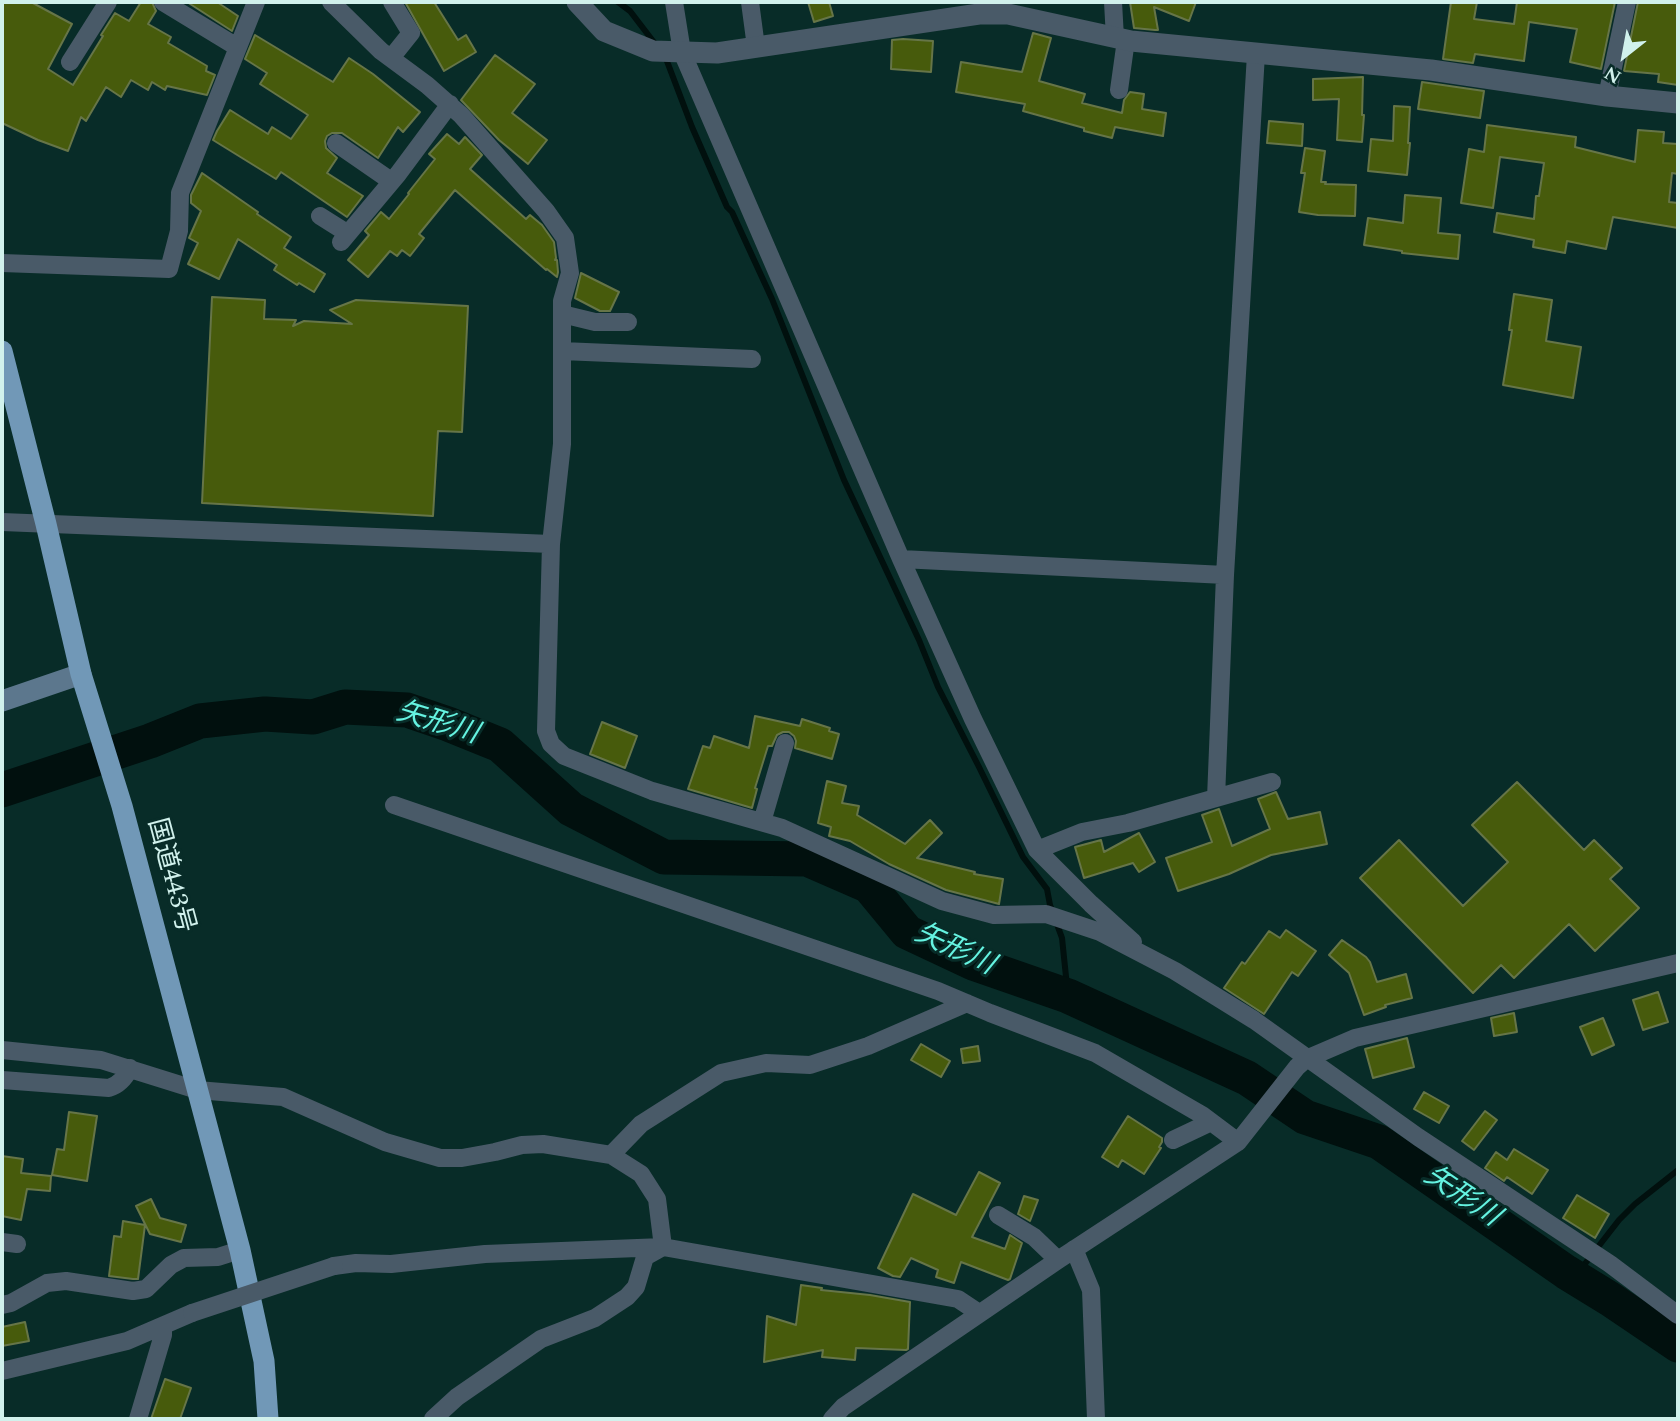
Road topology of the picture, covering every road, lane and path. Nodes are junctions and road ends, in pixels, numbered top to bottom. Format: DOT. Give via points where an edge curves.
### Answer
graph roads {
  1 [pos="108,2"];
  2 [pos="163,2"];
  3 [pos="256,2"];
  4 [pos="331,2"];
  5 [pos="392,2"];
  6 [pos="578,2"];
  7 [pos="671,2"];
  8 [pos="751,2"];
  9 [pos="1104,2"];
  10 [pos="1113,2"];
  11 [pos="1627,2"];
  12 [pos="997,8"];
  13 [pos="1116,38"];
  14 [pos="237,47"];
  15 [pos="756,47"];
  16 [pos="682,52"];
  17 [pos="1255,54"];
  18 [pos="391,58"];
  19 [pos="70,62"];
  20 [pos="1119,90"];
  21 [pos="1607,96"];
  22 [pos="1678,103"];
  23 [pos="450,104"];
  24 [pos="336,143"];
  25 [pos="391,181"];
  26 [pos="320,216"];
  27 [pos="2,262"];
  28 [pos="562,314"];
  29 [pos="628,322"];
  30 [pos="2,351"];
  31 [pos="562,351"];
  32 [pos="752,359"];
  33 [pos="2,522"];
  34 [pos="46,524"];
  35 [pos="551,544"];
  36 [pos="901,559"];
  37 [pos="1225,575"];
  38 [pos="81,674"];
  39 [pos="2,701"];
  40 [pos="785,743"];
  41 [pos="1272,782"];
  42 [pos="1216,798"];
  43 [pos="394,805"];
  44 [pos="762,822"];
  45 [pos="1037,850"];
  46 [pos="1151,958"];
  47 [pos="1678,963"];
  48 [pos="967,1003"];
  49 [pos="2,1050"];
  50 [pos="1301,1063"];
  51 [pos="130,1068"];
  52 [pos="2,1080"];
  53 [pos="197,1090"];
  54 [pos="1212,1122"];
  55 [pos="1243,1137"];
  56 [pos="1173,1140"];
  57 [pos="611,1155"];
  58 [pos="998,1215"];
  59 [pos="663,1247"];
  60 [pos="1074,1249"];
  61 [pos="240,1250"];
  62 [pos="1058,1260"];
  63 [pos="2,1305"];
  64 [pos="979,1313"];
  65 [pos="1678,1315"];
  66 [pos="163,1326"];
  67 [pos="2,1371"];
  68 [pos="138,1419"];
  69 [pos="268,1419"];
  70 [pos="433,1419"];
  71 [pos="832,1419"];
  72 [pos="1096,1419"];
  1 -- 19 [label="street"];
  2 -- 14 [label="street"];
  3 -- 14 [label="street"];
  4 -- 18 [label="street"];
  5 -- 18 [label="street" via="411,33"];
  6 -- 16 [label="street" via="604,31 653,51"];
  7 -- 16 [label="street"];
  8 -- 15 [label="street"];
  9 -- 13 [label="street"];
  10 -- 13 [label="street"];
  11 -- 21 [label="street"];
  12 -- 13 [label="street"];
  12 -- 15 [label="street"];
  13 -- 17 [label="street"];
  13 -- 20 [label="street"];
  14 -- 27 [label="street" via="180,193 179,231 169,269"];
  15 -- 16 [label="street"];
  16 -- 36 [label="street"];
  17 -- 21 [label="street" via="1431,70"];
  17 -- 37 [label="street"];
  18 -- 23 [label="street"];
  21 -- 22 [label="street"];
  23 -- 25 [label="street"];
  23 -- 28 [label="street" via="565,237 570,274"];
  24 -- 25 [label="street"];
  25 -- 26 [label="street" via="344,238"];
  28 -- 29 [label="street" via="595,322"];
  28 -- 31 [label="street"];
  30 -- 34 [label="highway, 国道443号"];
  31 -- 32 [label="street"];
  31 -- 35 [label="street" via="562,444"];
  33 -- 34 [label="street"];
  34 -- 35 [label="street"];
  34 -- 38 [label="highway, 国道443号"];
  35 -- 44 [label="street" via="546,731 551,744 564,756 652,791"];
  36 -- 37 [label="street"];
  36 -- 45 [label="street"];
  37 -- 42 [label="street"];
  38 -- 39 [label="main road"];
  38 -- 53 [label="highway, 国道443号" via="122,806"];
  40 -- 44 [label="street"];
  41 -- 42 [label="street"];
  42 -- 45 [label="street" via="1083,832"];
  43 -- 48 [label="street"];
  44 -- 46 [label="street" via="942,901 994,915 1046,914 1100,932"];
  45 -- 46 [label="street"];
  46 -- 50 [label="street" via="1254,1020"];
  47 -- 50 [label="street" via="1355,1038"];
  48 -- 54 [label="street" via="1095,1053"];
  48 -- 57 [label="street" via="868,1046 810,1065 766,1063 721,1073 641,1124"];
  49 -- 51 [label="street" via="101,1060"];
  50 -- 55 [label="street"];
  50 -- 65 [label="street" via="1609,1264"];
  51 -- 52 [label="street" via="118,1085 109,1088"];
  51 -- 53 [label="street"];
  53 -- 57 [label="street" via="283,1097 385,1142 440,1158 543,1144"];
  53 -- 61 [label="highway, 国道443号"];
  54 -- 55 [label="street"];
  54 -- 56 [label="street"];
  55 -- 60 [label="street"];
  57 -- 59 [label="street" via="641,1174 657,1199"];
  58 -- 62 [label="street" via="1034,1237"];
  59 -- 64 [label="street" via="958,1299"];
  59 -- 66 [label="street, bridge" via="334,1266"];
  59 -- 70 [label="street" via="645,1257 636,1287 627,1297 595,1318 541,1339"];
  60 -- 62 [label="street"];
  60 -- 72 [label="street" via="1091,1290"];
  61 -- 63 [label="street" via="218,1257 184,1258 146,1289 47,1283"];
  61 -- 69 [label="highway, 国道443号" via="264,1361"];
  62 -- 64 [label="street"];
  64 -- 71 [label="street" via="843,1406"];
  66 -- 67 [label="street" via="127,1341"];
  66 -- 68 [label="street"];
}
